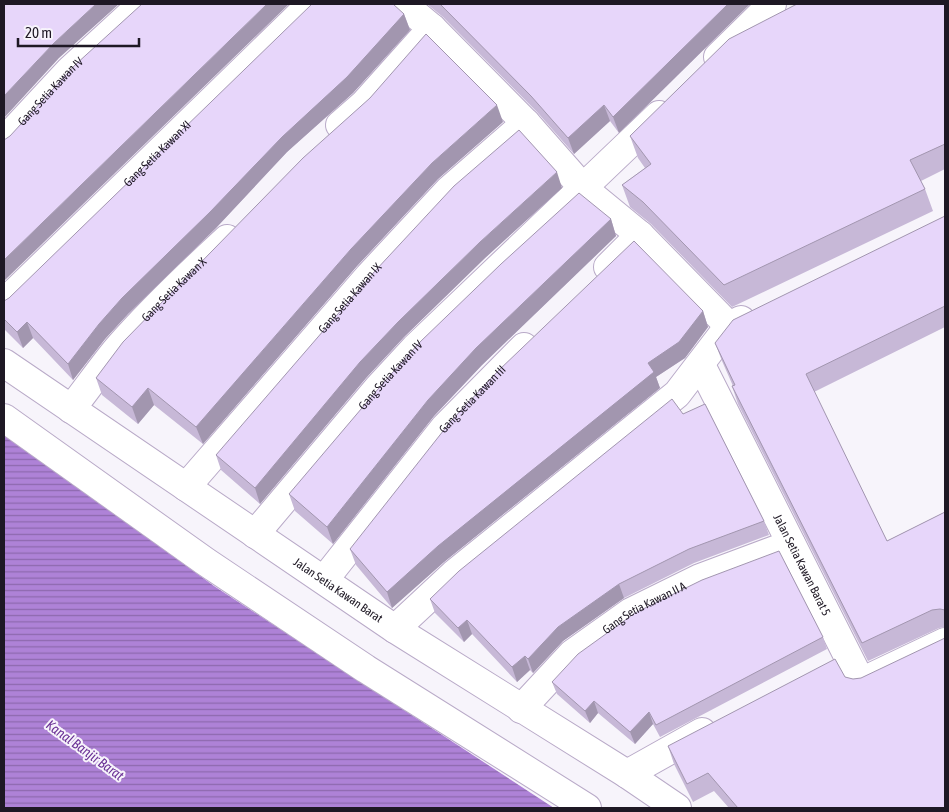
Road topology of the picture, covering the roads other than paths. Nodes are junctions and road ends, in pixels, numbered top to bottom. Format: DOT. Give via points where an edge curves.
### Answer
graph roads {
  1 [pos="142,4"];
  2 [pos="311,4"];
  3 [pos="403,4"];
  4 [pos="769,5"];
  5 [pos="432,28"];
  6 [pos="698,77"];
  7 [pos="677,98"];
  8 [pos="526,123"];
  9 [pos="4,141"];
  10 [pos="320,144"];
  11 [pos="584,189"];
  12 [pos="246,219"];
  13 [pos="640,235"];
  14 [pos="592,282"];
  15 [pos="4,303"];
  16 [pos="765,308"];
  17 [pos="729,326"];
  18 [pos="545,328"];
  19 [pos="4,364"];
  20 [pos="701,365"];
  21 [pos="71,409"];
  22 [pos="4,418"];
  23 [pos="186,487"];
  24 [pos="255,534"];
  25 [pos="791,544"];
  26 [pos="324,580"];
  27 [pos="395,628"];
  28 [pos="945,642"];
  29 [pos="848,656"];
  30 [pos="822,670"];
  31 [pos="521,709"];
  32 [pos="726,719"];
  33 [pos="627,774"];
  34 [pos="587,808"];
  35 [pos="677,808"];
  1 -- 9 [label="street, Gang Setia Kawan IV" via="70,70"];
  2 -- 15 [label="street, Gang Setia Kawan XI"];
  3 -- 5 [label="street"];
  4 -- 6 [label="street"];
  5 -- 8 [label="street"];
  5 -- 10 [label="street" via="364,104"];
  7 -- 11 [label="street, Gang Setia Kawan IV"];
  8 -- 11 [label="street"];
  8 -- 23 [label="street, Gang Setia Kawan IX" via="449,190 369,276"];
  11 -- 13 [label="street"];
  11 -- 24 [label="street, Gang Setia Kawan IV" via="496,268 408,355"];
  12 -- 21 [label="street, Gang Setia Kawan X" via="139,325"];
  13 -- 14 [label="street"];
  13 -- 17 [label="street"];
  16 -- 17 [label="street"];
  17 -- 20 [label="street"];
  18 -- 26 [label="street, Gang Setia Kawan III" via="445,427"];
  19 -- 21 [label="street, Jalan Setia Kawan Barat"];
  20 -- 25 [label="street, Jalan Setia Kawan Barat 5"];
  20 -- 27 [label="street" via="677,394 454,574"];
  21 -- 23 [label="street, Jalan Setia Kawan Barat"];
  22 -- 34 [label="street" via="366,669"];
  23 -- 24 [label="street, Jalan Setia Kawan Barat"];
  24 -- 26 [label="street, Jalan Setia Kawan Barat"];
  25 -- 29 [label="street, Jalan Setia Kawan Barat 5"];
  25 -- 31 [label="street, Gang Setia Kawan II A" via="700,578 631,612 572,654"];
  26 -- 27 [label="street, Jalan Setia Kawan Barat"];
  27 -- 31 [label="street, Jalan Setia Kawan Barat"];
  28 -- 29 [label="street, Jalan Setia Kawan Barat 5" via="861,682"];
  29 -- 30 [label="street"];
  31 -- 33 [label="street, Jalan Setia Kawan Barat"];
  32 -- 33 [label="street"];
  33 -- 35 [label="street, Jalan Setia Kawan Barat"];
}
